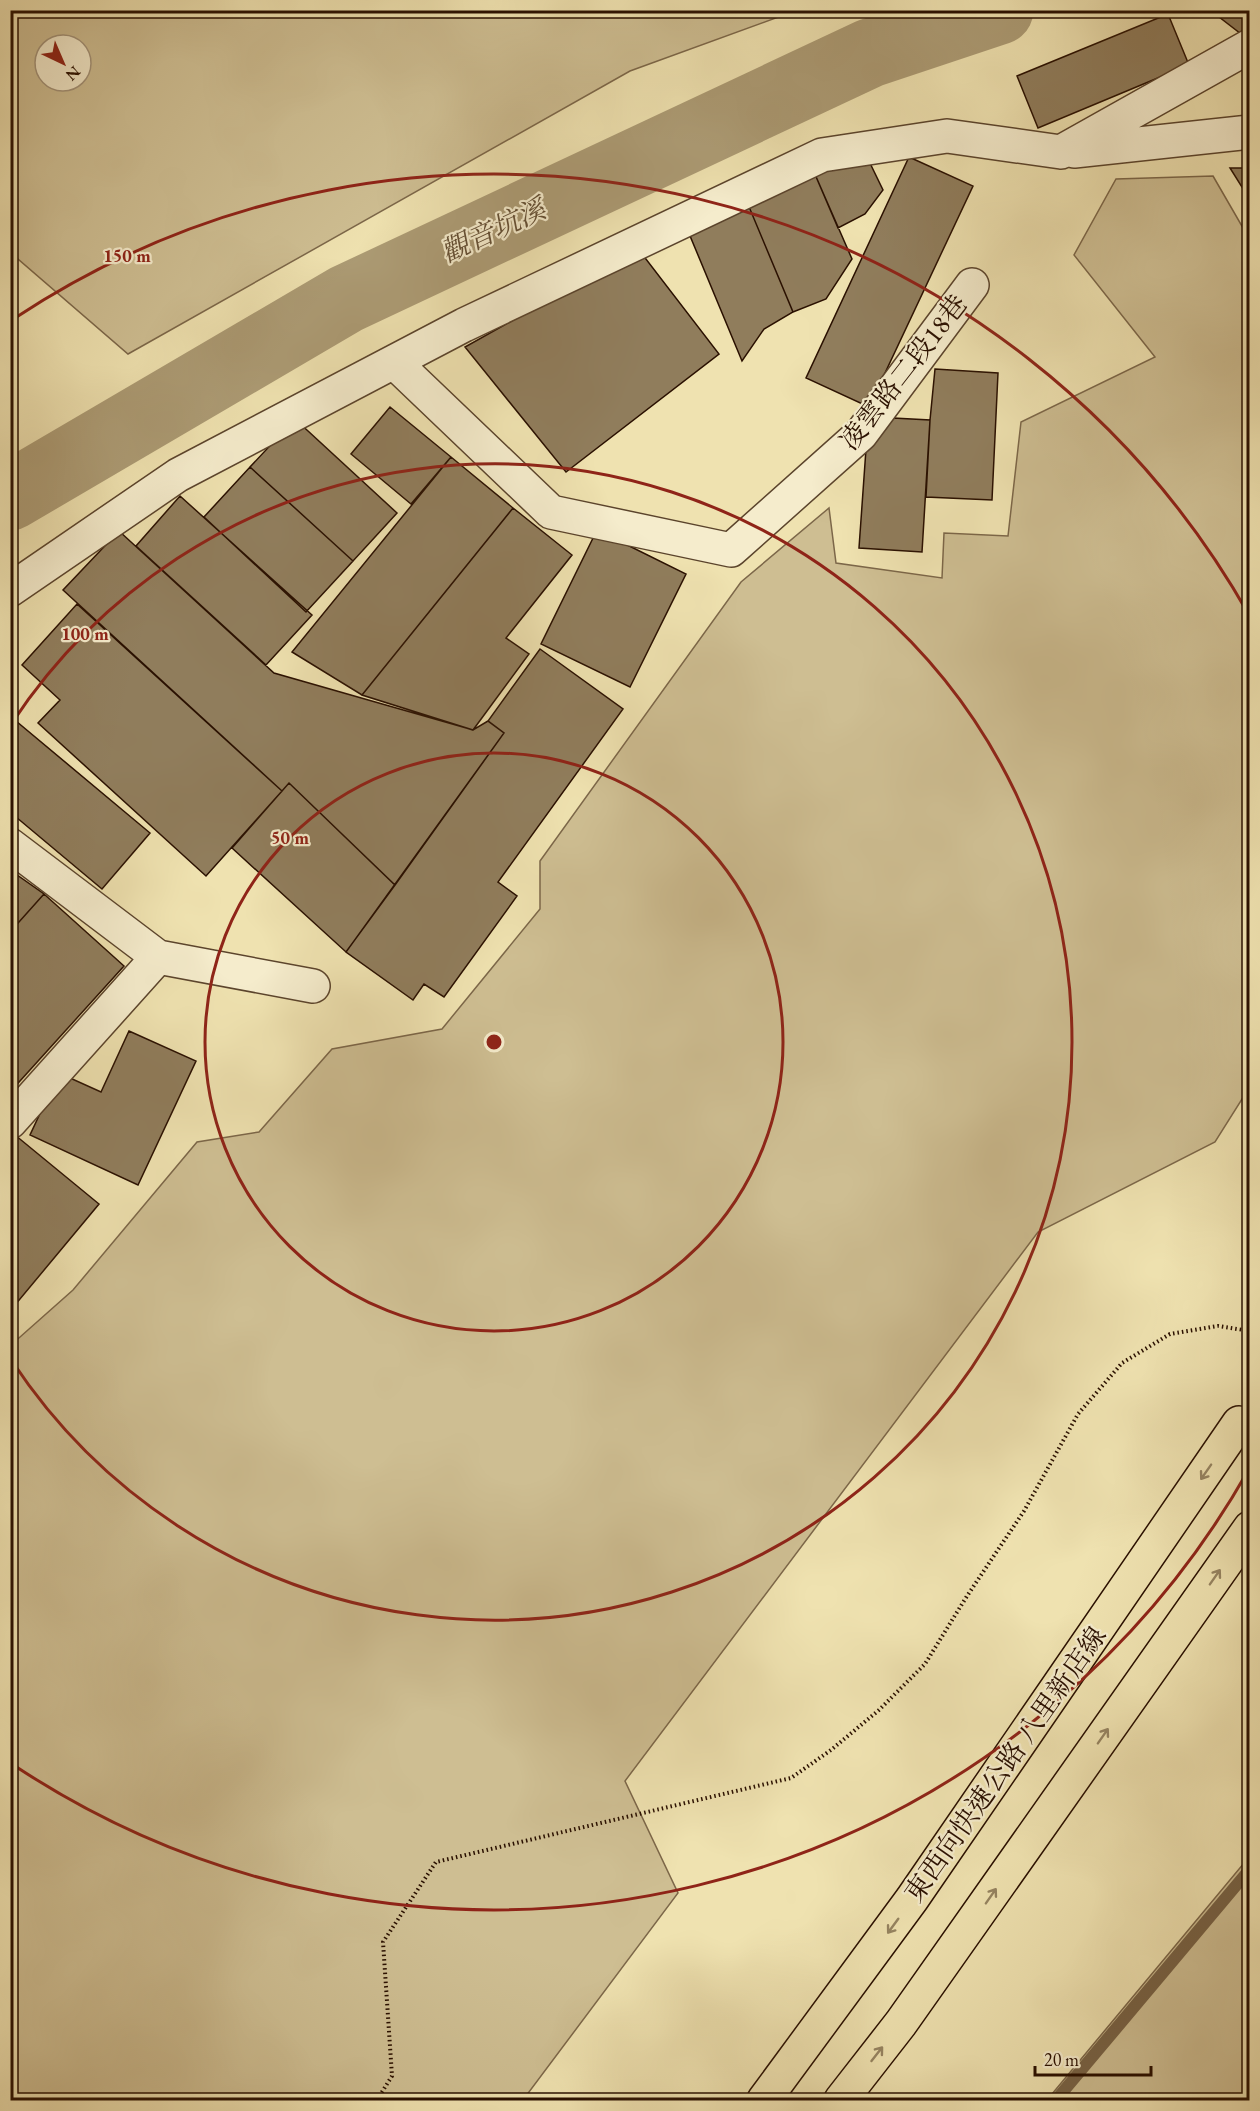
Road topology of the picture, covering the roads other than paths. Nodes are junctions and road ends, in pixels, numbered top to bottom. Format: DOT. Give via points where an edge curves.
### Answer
graph roads {
  1 [pos="1250,46"];
  2 [pos="1250,132"];
  3 [pos="1060,152"];
  4 [pos="972,285"];
  5 [pos="394,362"];
  6 [pos="10,590"];
  7 [pos="10,845"];
  8 [pos="158,957"];
  9 [pos="313,986"];
  10 [pos="10,1122"];
  11 [pos="1239,1424"];
  12 [pos="1250,1528"];
  13 [pos="764,2100"];
  14 [pos="841,2100"];
  1 -- 3 [label="lane"];
  2 -- 3 [label="lane"];
  3 -- 5 [label="lane" via="947,136 822,155"];
  4 -- 5 [label="lane, 凌雲路二段18巷" via="861,434 731,550 551,512"];
  5 -- 6 [label="lane" via="178,475"];
  7 -- 8 [label="lane"];
  8 -- 9 [label="lane"];
  8 -- 10 [label="lane"];
  11 -- 13 [label="highway, 東西向快速公路 八里新店線, one-way" via="912,1899"];
  14 -- 12 [label="highway, one-way" via="901,2023"];
}
